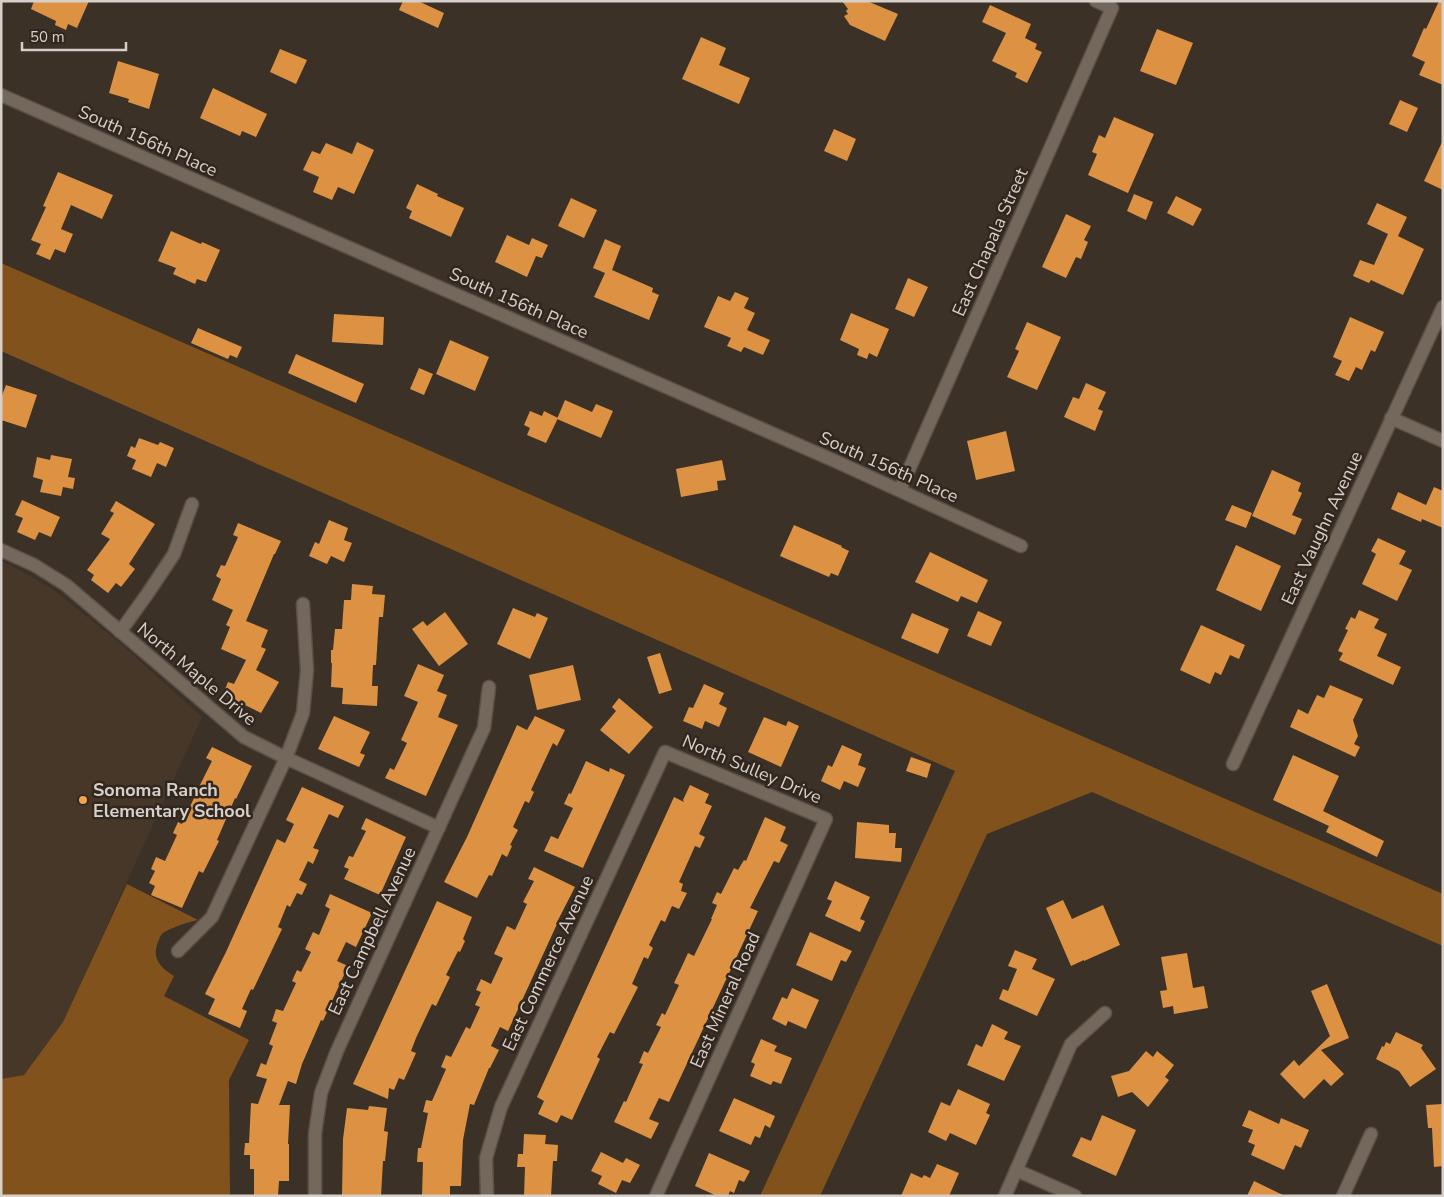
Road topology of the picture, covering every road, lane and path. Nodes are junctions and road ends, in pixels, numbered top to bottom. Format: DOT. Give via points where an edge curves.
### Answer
graph roads {
  1 [pos="1096,1"];
  2 [pos="1,95"];
  3 [pos="1443,307"];
  4 [pos="1391,418"];
  5 [pos="1443,441"];
  6 [pos="900,490"];
  7 [pos="192,504"];
  8 [pos="1021,546"];
  9 [pos="1,550"];
  10 [pos="303,604"];
  11 [pos="120,632"];
  12 [pos="489,687"];
  13 [pos="665,752"];
  14 [pos="286,758"];
  15 [pos="1233,764"];
  16 [pos="826,819"];
  17 [pos="439,828"];
  18 [pos="178,951"];
  19 [pos="1105,1013"];
  20 [pos="1371,1134"];
  21 [pos="1016,1170"];
  22 [pos="316,1196"];
  23 [pos="487,1196"];
  24 [pos="656,1196"];
  25 [pos="1005,1196"];
  26 [pos="1075,1196"];
  27 [pos="1343,1196"];
  1 -- 6 [label="street, East Chapala Street" via="1112,8"];
  2 -- 6 [label="street, South 156th Place"];
  3 -- 4 [label="street, East Vaughn Avenue"];
  4 -- 5 [label="street"];
  4 -- 15 [label="street, East Vaughn Avenue"];
  6 -- 8 [label="street, South 156th Place"];
  7 -- 11 [label="street" via="174,554"];
  9 -- 11 [label="street, North Maple Drive" via="66,585"];
  10 -- 14 [label="street" via="307,670 303,713"];
  11 -- 14 [label="street, North Maple Drive" via="244,737"];
  12 -- 17 [label="street, East Campbell Avenue" via="484,728"];
  13 -- 16 [label="street, North Sulley Drive"];
  13 -- 23 [label="street, East Commerce Avenue" via="501,1107 486,1158"];
  14 -- 17 [label="street, North Maple Drive"];
  14 -- 18 [label="street" via="212,916"];
  16 -- 24 [label="street, East Mineral Road"];
  17 -- 22 [label="street, East Campbell Avenue" via="321,1093 315,1134"];
  19 -- 21 [label="street" via="1071,1044"];
  20 -- 27 [label="street"];
  21 -- 25 [label="street"];
  21 -- 26 [label="street"];
}
